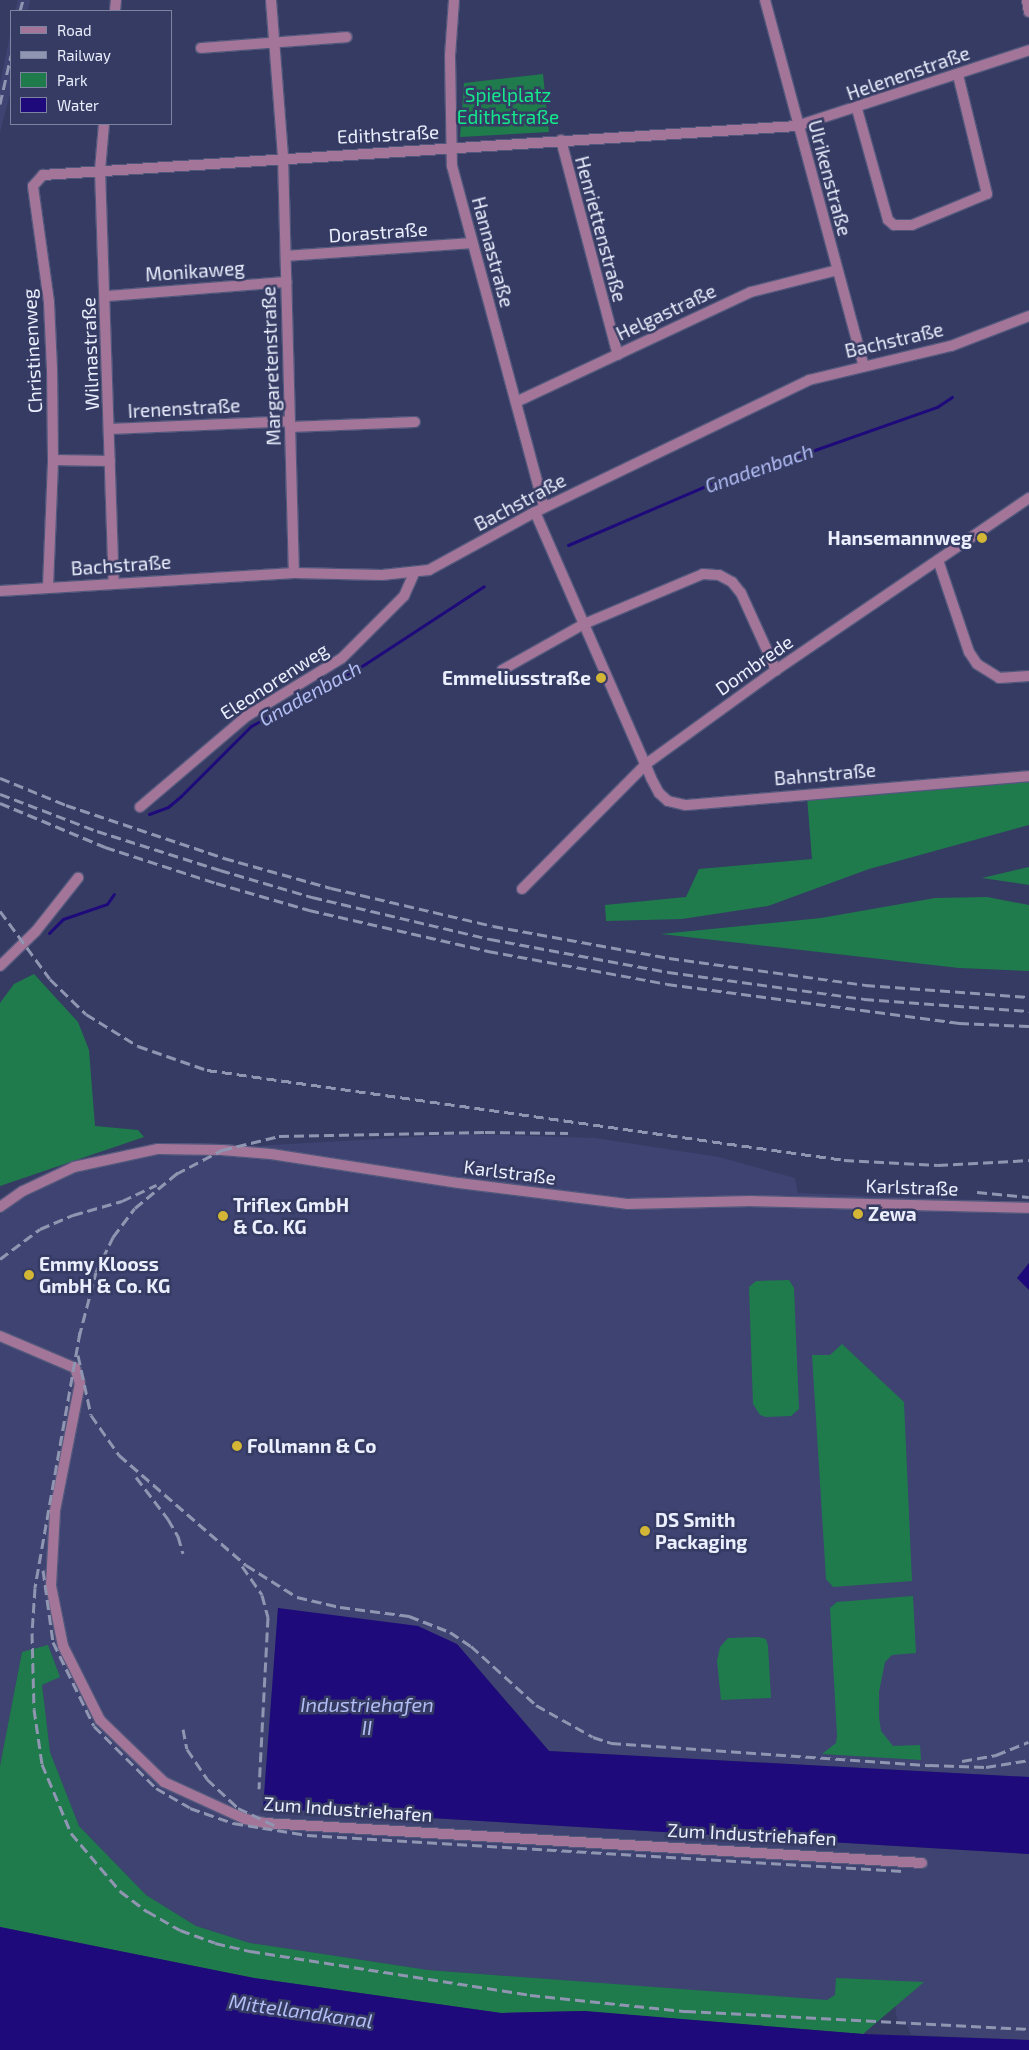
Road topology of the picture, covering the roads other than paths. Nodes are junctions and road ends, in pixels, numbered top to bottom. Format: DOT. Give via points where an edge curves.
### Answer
graph roads {
  1 [pos="271,0"];
  2 [pos="454,0"];
  3 [pos="765,0"];
  4 [pos="1027,0"];
  5 [pos="1029,12"];
  6 [pos="347,37"];
  7 [pos="273,42"];
  8 [pos="201,48"];
  9 [pos="1029,50"];
  10 [pos="958,75"];
  11 [pos="857,109"];
  12 [pos="104,125"];
  13 [pos="798,126"];
  14 [pos="561,140"];
  15 [pos="449,148"];
  16 [pos="283,157"];
  17 [pos="100,170"];
  18 [pos="472,243"];
  19 [pos="286,256"];
  20 [pos="837,270"];
  21 [pos="286,282"];
  22 [pos="106,296"];
  23 [pos="1029,316"];
  24 [pos="618,355"];
  25 [pos="863,364"];
  26 [pos="516,402"];
  27 [pos="415,422"];
  28 [pos="290,424"];
  29 [pos="110,429"];
  30 [pos="53,460"];
  31 [pos="110,461"];
  32 [pos="1029,498"];
  33 [pos="540,510"];
  34 [pos="938,560"];
  35 [pos="294,573"];
  36 [pos="414,574"];
  37 [pos="114,584"];
  38 [pos="48,587"];
  39 [pos="0,591"];
  40 [pos="584,624"];
  41 [pos="502,670"];
  42 [pos="776,670"];
  43 [pos="1029,676"];
  44 [pos="646,764"];
  45 [pos="1029,776"];
  46 [pos="140,807"];
  47 [pos="78,878"];
  48 [pos="522,889"];
  49 [pos="1,964"];
  50 [pos="0,1207"];
  51 [pos="1029,1208"];
  52 [pos="0,1336"];
  53 [pos="922,1863"];
  1 -- 7 [label="street, Margaretenstraße"];
  2 -- 15 [label="street, Hannastraße"];
  3 -- 13 [label="street, Ulrikenstraße"];
  4 -- 5 [label="street"];
  6 -- 7 [label="street"];
  7 -- 8 [label="street"];
  7 -- 16 [label="street, Margaretenstraße"];
  9 -- 10 [label="street, Helenenstraße"];
  10 -- 11 [label="street, Helenenstraße"];
  10 -- 11 [label="street" via="987,194 912,225 894,225 888,220"];
  11 -- 13 [label="street, Helenenstraße"];
  12 -- 17 [label="street, Wilmastraße"];
  13 -- 14 [label="street, Edithstraße"];
  13 -- 20 [label="street, Ulrikenstraße"];
  14 -- 15 [label="street, Edithstraße"];
  14 -- 24 [label="street, Henriettenstraße"];
  15 -- 16 [label="street, Edithstraße"];
  15 -- 18 [label="street, Hannastraße"];
  16 -- 17 [label="street, Edithstraße"];
  16 -- 19 [label="street, Margaretenstraße"];
  17 -- 22 [label="street, Wilmastraße"];
  17 -- 30 [label="street, Christinenweg" via="43,175 34,186 49,302"];
  18 -- 19 [label="street, Dorastraße"];
  18 -- 26 [label="street, Hannastraße"];
  19 -- 21 [label="street, Margaretenstraße"];
  20 -- 24 [label="street, Helgastraße" via="751,292"];
  20 -- 25 [label="street, Ulrikenstraße"];
  21 -- 22 [label="street, Monikaweg"];
  21 -- 28 [label="street, Margaretenstraße"];
  22 -- 29 [label="street, Wilmastraße"];
  23 -- 25 [label="street, Bachstraße" via="951,346"];
  24 -- 26 [label="street, Helgastraße"];
  25 -- 33 [label="street, Bachstraße" via="809,380"];
  26 -- 33 [label="street, Hannastraße"];
  27 -- 28 [label="street, Irenenstraße"];
  28 -- 29 [label="street, Irenenstraße"];
  28 -- 35 [label="street, Margaretenstraße"];
  29 -- 31 [label="street, Wilmastraße"];
  30 -- 31 [label="street"];
  30 -- 38 [label="street, Christinenweg"];
  31 -- 37 [label="street, Wilmastraße"];
  32 -- 34 [label="street, Dombrede"];
  33 -- 36 [label="street, Bachstraße" via="446,563"];
  33 -- 40 [label="street"];
  34 -- 42 [label="street, Dombrede"];
  34 -- 43 [label="street" via="969,652 977,664 999,678"];
  35 -- 36 [label="street, Bachstraße"];
  35 -- 37 [label="street, Bachstraße"];
  36 -- 46 [label="street, Eleonorenweg" via="404,596 342,658 247,716"];
  37 -- 38 [label="street, Bachstraße"];
  38 -- 39 [label="street, Bachstraße"];
  40 -- 41 [label="street"];
  40 -- 42 [label="street" via="688,579 703,574 719,576 732,582 741,593"];
  40 -- 44 [label="street"];
  42 -- 44 [label="street, Dombrede"];
  44 -- 45 [label="street, Bahnstraße" via="659,793 668,801 686,805"];
  44 -- 48 [label="street, Dombrede"];
  47 -- 49 [label="street" via="36,930"];
  50 -- 51 [label="street, Karlstraße" via="24,1191 74,1167 134,1152 168,1149 271,1154 627,1204 752,1201"];
  52 -- 53 [label="street, Zum Industriehafen" via="76,1368 80,1383 55,1511 51,1586 63,1646 100,1720 164,1782 245,1819 265,1823"];
}
